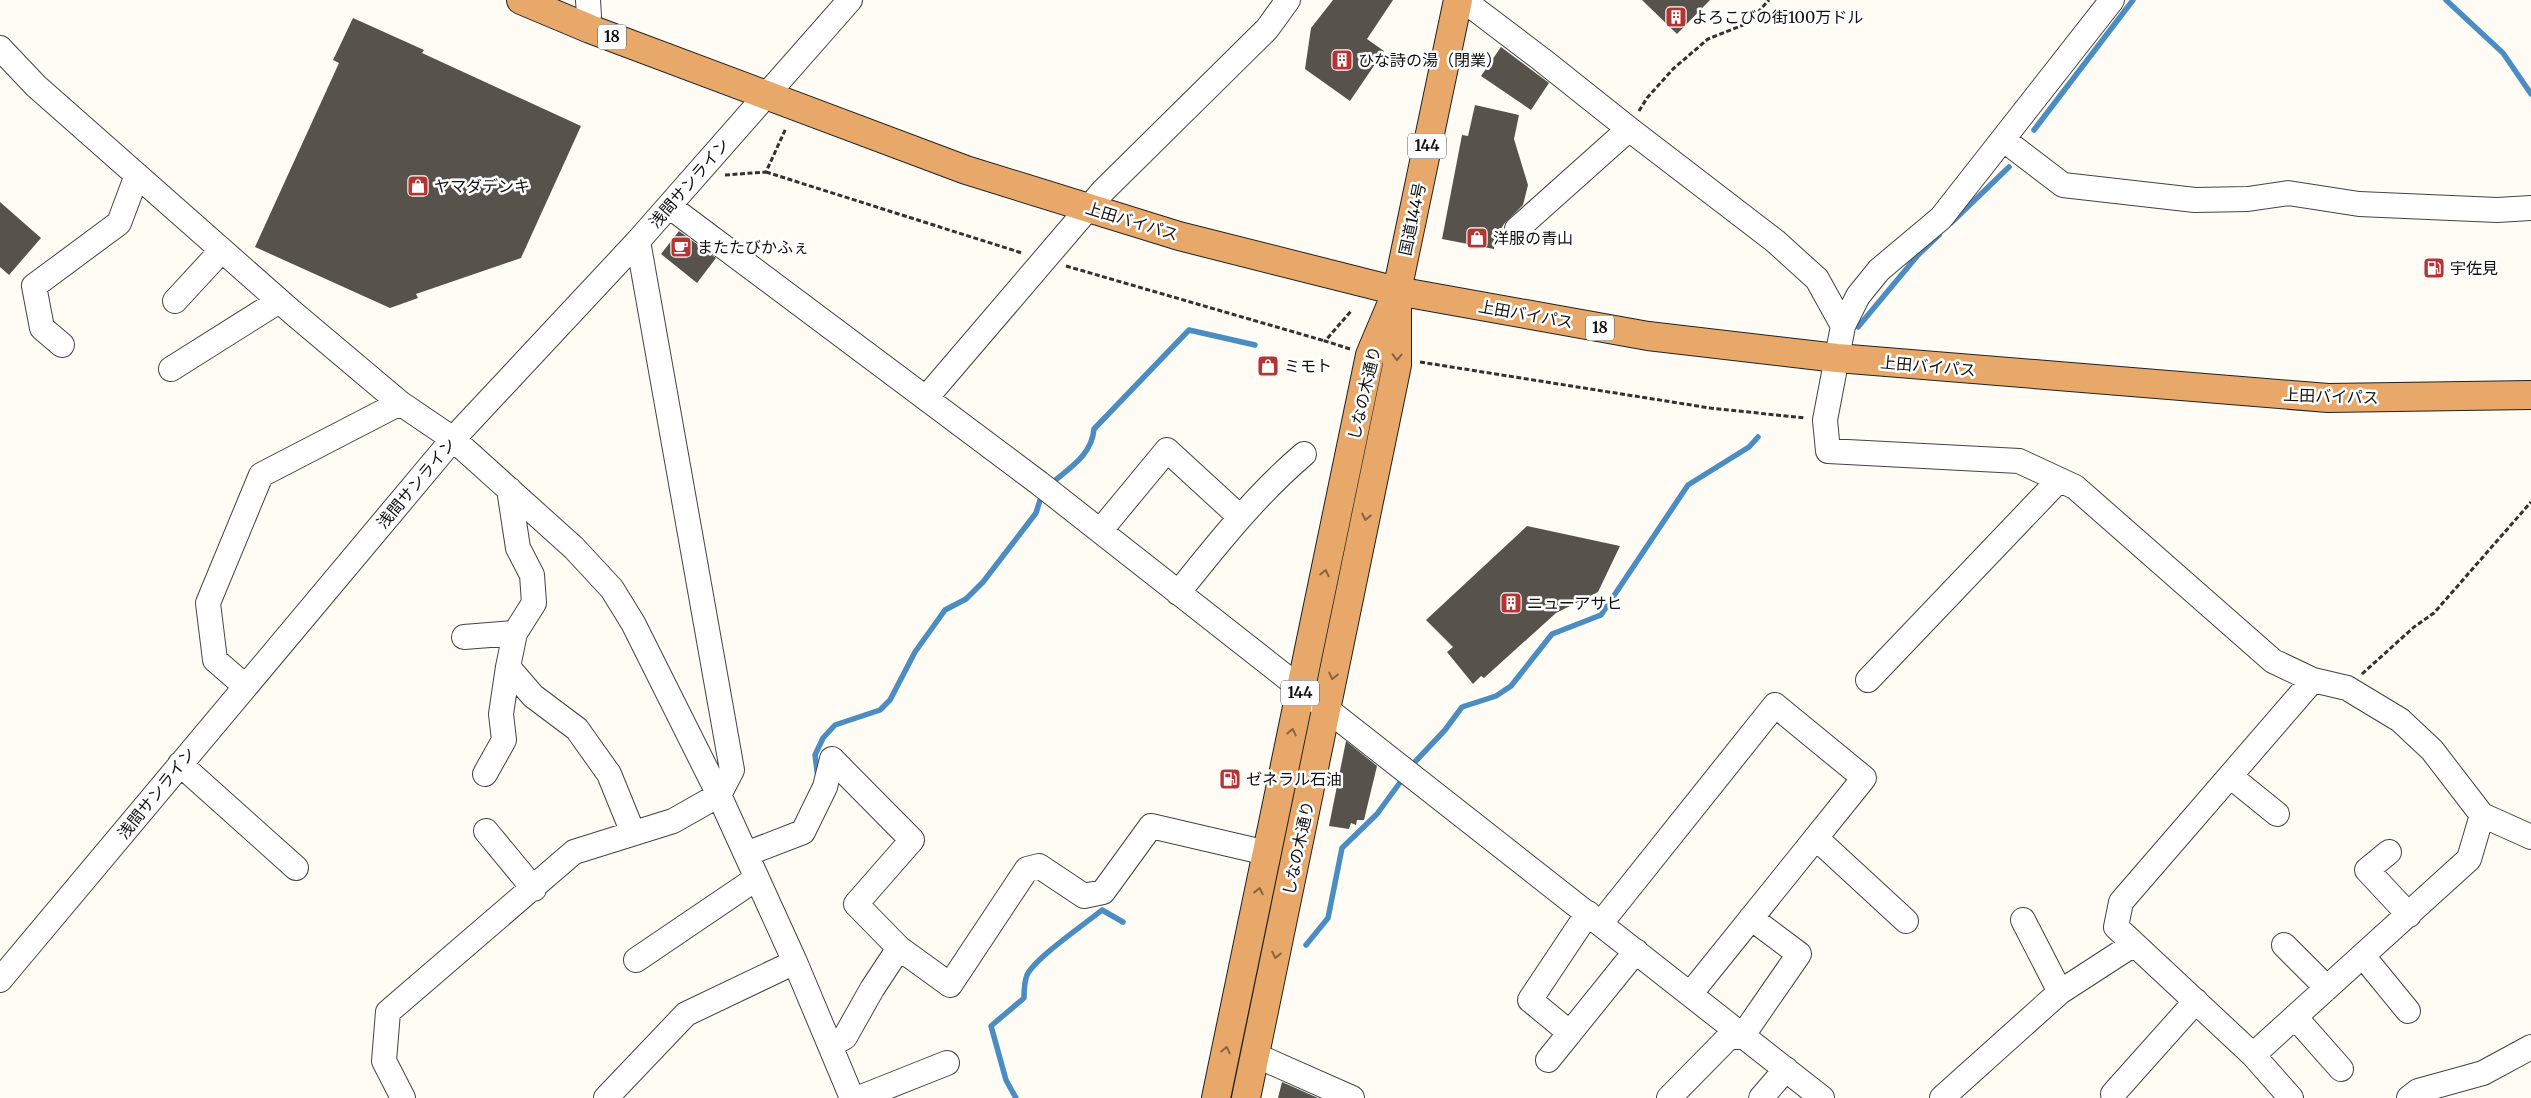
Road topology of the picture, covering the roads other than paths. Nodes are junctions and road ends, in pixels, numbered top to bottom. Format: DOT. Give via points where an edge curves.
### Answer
graph roads {
  1 [pos="521,0"];
  2 [pos="556,0"];
  3 [pos="850,0"];
  4 [pos="1288,0"];
  5 [pos="1459,0"];
  6 [pos="2112,0"];
  7 [pos="589,8"];
  8 [pos="0,48"];
  9 [pos="703,72"];
  10 [pos="767,94"];
  11 [pos="1629,129"];
  12 [pos="2004,140"];
  13 [pos="137,175"];
  14 [pos="668,206"];
  15 [pos="1090,208"];
  16 [pos="2531,208"];
  17 [pos="1516,228"];
  18 [pos="638,241"];
  19 [pos="222,250"];
  20 [pos="1397,291"];
  21 [pos="279,300"];
  22 [pos="175,301"];
  23 [pos="1843,326"];
  24 [pos="62,345"];
  25 [pos="1837,358"];
  26 [pos="170,369"];
  27 [pos="2531,395"];
  28 [pos="926,398"];
  29 [pos="400,403"];
  30 [pos="453,439"];
  31 [pos="1304,454"];
  32 [pos="2059,480"];
  33 [pos="509,489"];
  34 [pos="1240,517"];
  35 [pos="1100,531"];
  36 [pos="1178,593"];
  37 [pos="515,633"];
  38 [pos="464,637"];
  39 [pos="508,667"];
  40 [pos="1868,680"];
  41 [pos="2313,680"];
  42 [pos="245,686"];
  43 [pos="1301,690"];
  44 [pos="1326,710"];
  45 [pos="180,764"];
  46 [pos="486,774"];
  47 [pos="2230,776"];
  48 [pos="719,795"];
  49 [pos="2278,814"];
  50 [pos="2482,815"];
  51 [pos="486,831"];
  52 [pos="633,833"];
  53 [pos="2531,837"];
  54 [pos="1816,838"];
  55 [pos="2389,852"];
  56 [pos="1267,853"];
  57 [pos="746,854"];
  58 [pos="296,868"];
  59 [pos="757,878"];
  60 [pos="534,889"];
  61 [pos="2409,915"];
  62 [pos="1594,918"];
  63 [pos="1751,918"];
  64 [pos="2023,920"];
  65 [pos="1906,921"];
  66 [pos="2134,944"];
  67 [pos="2284,945"];
  68 [pos="899,948"];
  69 [pos="1636,951"];
  70 [pos="2363,956"];
  71 [pos="636,960"];
  72 [pos="795,962"];
  73 [pos="0,980"];
  74 [pos="2327,988"];
  75 [pos="2060,992"];
  76 [pos="1691,993"];
  77 [pos="2196,1001"];
  78 [pos="2408,1011"];
  79 [pos="2295,1017"];
  80 [pos="1570,1033"];
  81 [pos="1743,1035"];
  82 [pos="831,1045"];
  83 [pos="2531,1047"];
  84 [pos="1255,1055"];
  85 [pos="2253,1055"];
  86 [pos="1548,1060"];
  87 [pos="947,1063"];
  88 [pos="1786,1069"];
  89 [pos="2341,1069"];
  90 [pos="2113,1094"];
  91 [pos="403,1098"];
  92 [pos="606,1098"];
  93 [pos="852,1098"];
  94 [pos="858,1098"];
  95 [pos="1216,1098"];
  96 [pos="1246,1098"];
  97 [pos="1352,1098"];
  98 [pos="1669,1098"];
  99 [pos="1761,1098"];
  100 [pos="1822,1098"];
  101 [pos="1942,1098"];
  102 [pos="2291,1098"];
  103 [pos="2409,1098"];
  1 -- 9 [label="highway, 上田バイパス / 18"];
  2 -- 7 [label="highway, 上田バイパス / 18"];
  3 -- 10 [label="street, 浅間サンライン"];
  4 -- 15 [label="street" via="1267,29 1159,133"];
  5 -- 11 [label="street" via="1541,59"];
  5 -- 20 [label="highway, 国道144号 / 144"];
  6 -- 12 [label="street"];
  7 -- 9 [label="highway, 上田バイパス / 18"];
  8 -- 13 [label="street" via="36,86"];
  9 -- 10 [label="highway, 上田バイパス / 18"];
  10 -- 14 [label="street, 浅間サンライン"];
  10 -- 15 [label="highway, 上田バイパス / 18" via="966,170"];
  11 -- 17 [label="street"];
  11 -- 23 [label="street" via="1775,241 1817,278"];
  12 -- 16 [label="street" via="2063,185 2195,200 2248,199 2288,192 2359,204 2497,210"];
  12 -- 23 [label="street" via="1941,218 1879,270 1858,296"];
  13 -- 19 [label="street"];
  13 -- 24 [label="street" via="119,222 34,286 42,328"];
  14 -- 18 [label="street, 浅間サンライン"];
  14 -- 28 [label="street"];
  15 -- 20 [label="highway, 上田バイパス / 18" via="1179,236"];
  15 -- 28 [label="street"];
  18 -- 30 [label="street, 浅間サンライン"];
  18 -- 48 [label="street" via="732,770"];
  19 -- 21 [label="street"];
  19 -- 22 [label="street"];
  20 -- 25 [label="highway, 上田バイパス / 18" via="1648,336"];
  43 -- 20 [label="highway, しなの木通り / 144, one-way" via="1370,355"];
  20 -- 44 [label="highway, しなの木通り / 144, one-way" via="1397,365"];
  21 -- 26 [label="street"];
  21 -- 29 [label="street"];
  23 -- 25 [label="street"];
  25 -- 27 [label="highway, 上田バイパス / 18" via="2328,398"];
  25 -- 32 [label="street" via="1825,420 1828,451 2019,461"];
  28 -- 35 [label="street"];
  29 -- 30 [label="street"];
  29 -- 42 [label="street" via="261,475 208,603 215,660"];
  30 -- 33 [label="street"];
  30 -- 42 [label="street, 浅間サンライン"];
  31 -- 34 [label="street" via="1271,482"];
  32 -- 40 [label="street"];
  32 -- 41 [label="street" via="2076,487 2273,661"];
  33 -- 37 [label="street" via="518,548 532,575 534,603"];
  33 -- 48 [label="street" via="574,548 612,589 633,624"];
  34 -- 35 [label="street" via="1167,450"];
  34 -- 36 [label="street"];
  35 -- 36 [label="street"];
  36 -- 43 [label="street"];
  37 -- 38 [label="street"];
  37 -- 39 [label="street"];
  39 -- 46 [label="street" via="501,714 504,740"];
  39 -- 52 [label="street" via="533,696 577,729 609,774"];
  41 -- 47 [label="street"];
  41 -- 50 [label="street" via="2347,688 2400,720 2432,750"];
  42 -- 45 [label="street, 浅間サンライン"];
  43 -- 44 [label="street"];
  56 -- 43 [label="highway, しなの木通り / 144, one-way"];
  44 -- 62 [label="street"];
  44 -- 84 [label="highway, しなの木通り / 144, one-way"];
  45 -- 58 [label="street"];
  45 -- 73 [label="street, 浅間サンライン"];
  47 -- 49 [label="street"];
  47 -- 66 [label="street" via="2121,902 2116,927"];
  48 -- 52 [label="street" via="673,820"];
  48 -- 57 [label="street"];
  50 -- 53 [label="street"];
  50 -- 61 [label="street" via="2469,859"];
  51 -- 60 [label="street"];
  52 -- 60 [label="street" via="574,852"];
  54 -- 62 [label="street" via="1864,778 1775,705"];
  54 -- 63 [label="street"];
  54 -- 65 [label="street"];
  55 -- 61 [label="street" via="2367,870"];
  56 -- 68 [label="street" via="1151,826 1104,892 1084,896 1039,866 1027,869 950,985"];
  95 -- 56 [label="highway, しなの木通り / 144, one-way"];
  57 -- 59 [label="street"];
  57 -- 68 [label="street" via="803,832 825,787 832,759 912,840 856,904"];
  59 -- 71 [label="street"];
  59 -- 72 [label="street"];
  60 -- 91 [label="street" via="388,1012 384,1061"];
  61 -- 70 [label="street"];
  62 -- 69 [label="street"];
  62 -- 80 [label="street" via="1530,1000"];
  63 -- 76 [label="street"];
  63 -- 81 [label="street" via="1799,954"];
  64 -- 75 [label="street"];
  66 -- 75 [label="street"];
  66 -- 77 [label="street"];
  67 -- 74 [label="street"];
  68 -- 82 [label="street" via="845,1037"];
  69 -- 76 [label="street"];
  69 -- 80 [label="street"];
  70 -- 74 [label="street"];
  70 -- 78 [label="street"];
  72 -- 82 [label="street"];
  72 -- 92 [label="street" via="686,1014"];
  74 -- 79 [label="street"];
  75 -- 101 [label="street"];
  76 -- 81 [label="street"];
  77 -- 85 [label="street"];
  77 -- 90 [label="street"];
  79 -- 85 [label="street"];
  79 -- 89 [label="street"];
  80 -- 86 [label="street"];
  81 -- 88 [label="street"];
  81 -- 98 [label="street" via="1728,1038"];
  82 -- 93 [label="street"];
  83 -- 103 [label="street" via="2483,1073 2418,1092"];
  84 -- 96 [label="highway, しなの木通り / 144"];
  84 -- 97 [label="street"];
  85 -- 102 [label="street"];
  87 -- 94 [label="street"];
  88 -- 99 [label="street"];
  88 -- 100 [label="street"];
}
